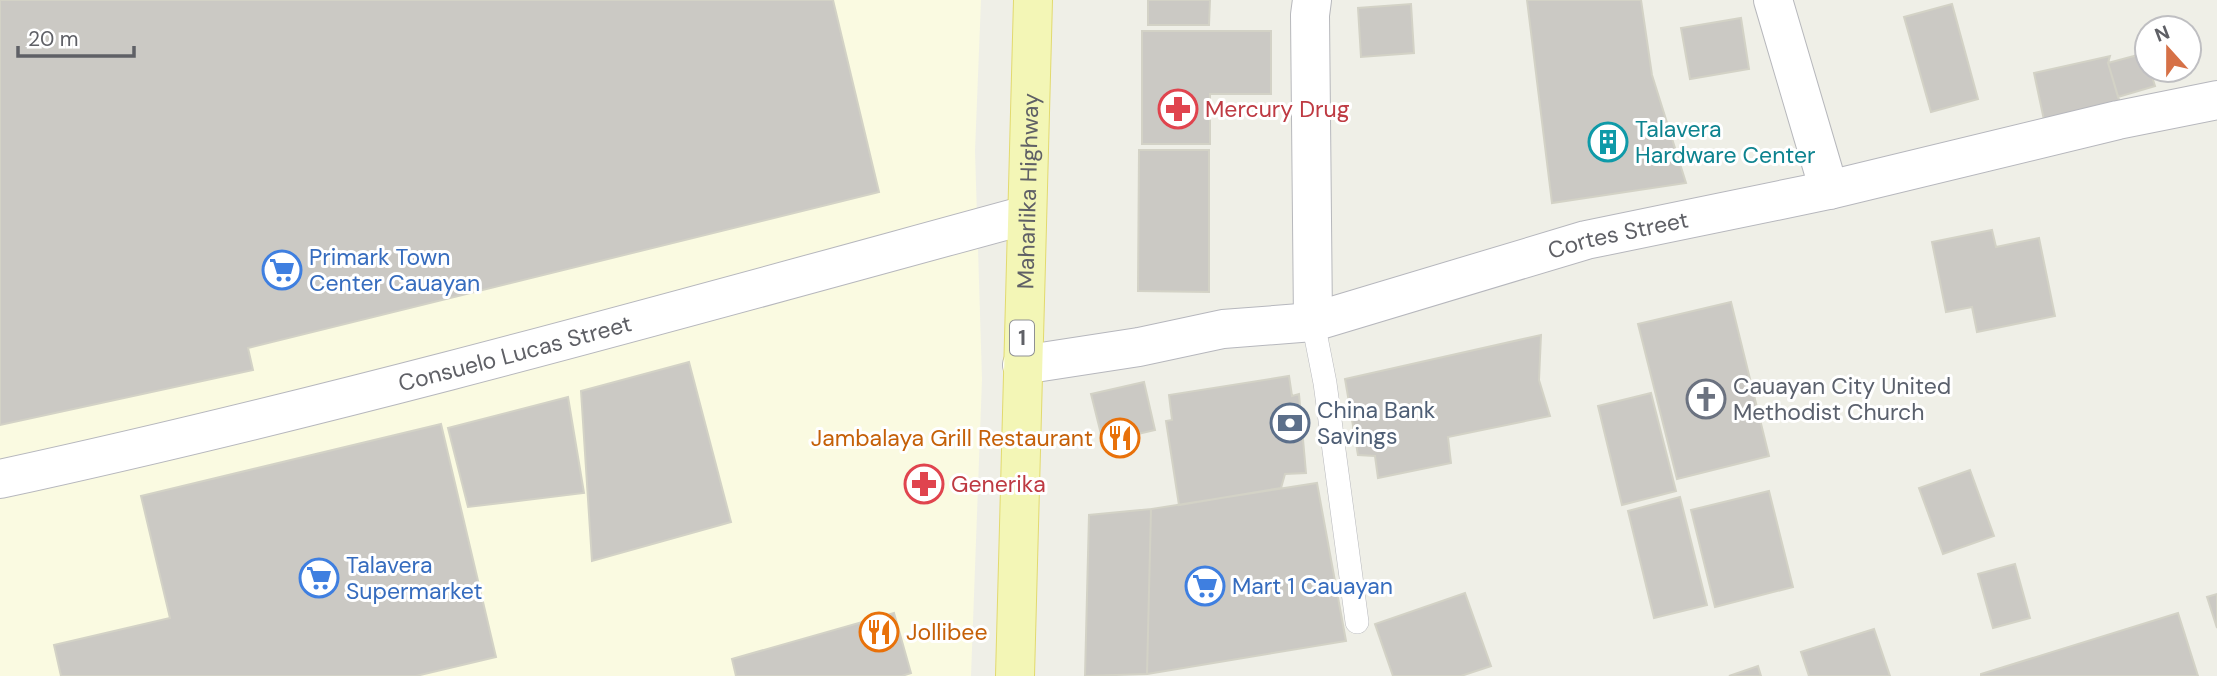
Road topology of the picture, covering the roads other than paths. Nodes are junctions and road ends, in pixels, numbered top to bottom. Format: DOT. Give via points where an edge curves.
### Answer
graph roads {
  1 [pos="1033,0"];
  2 [pos="1312,0"];
  3 [pos="1773,0"];
  4 [pos="2217,100"];
  5 [pos="1829,190"];
  6 [pos="1026,215"];
  7 [pos="1312,321"];
  8 [pos="1022,365"];
  9 [pos="0,479"];
  10 [pos="1357,622"];
  11 [pos="1015,676"];
  1 -- 6 [label="main road, Maharlika Highway / 1"];
  2 -- 7 [label="street"];
  3 -- 5 [label="street"];
  4 -- 5 [label="street, Cortes Street"];
  5 -- 7 [label="street, Cortes Street" via="1586,240"];
  6 -- 8 [label="main road, Maharlika Highway / 1"];
  6 -- 9 [label="street, Consuelo Lucas Street" via="164,443"];
  7 -- 8 [label="street, Cortes Street" via="1223,329"];
  7 -- 10 [label="lane" via="1325,383"];
  8 -- 11 [label="main road, Maharlika Highway / 1"];
}
